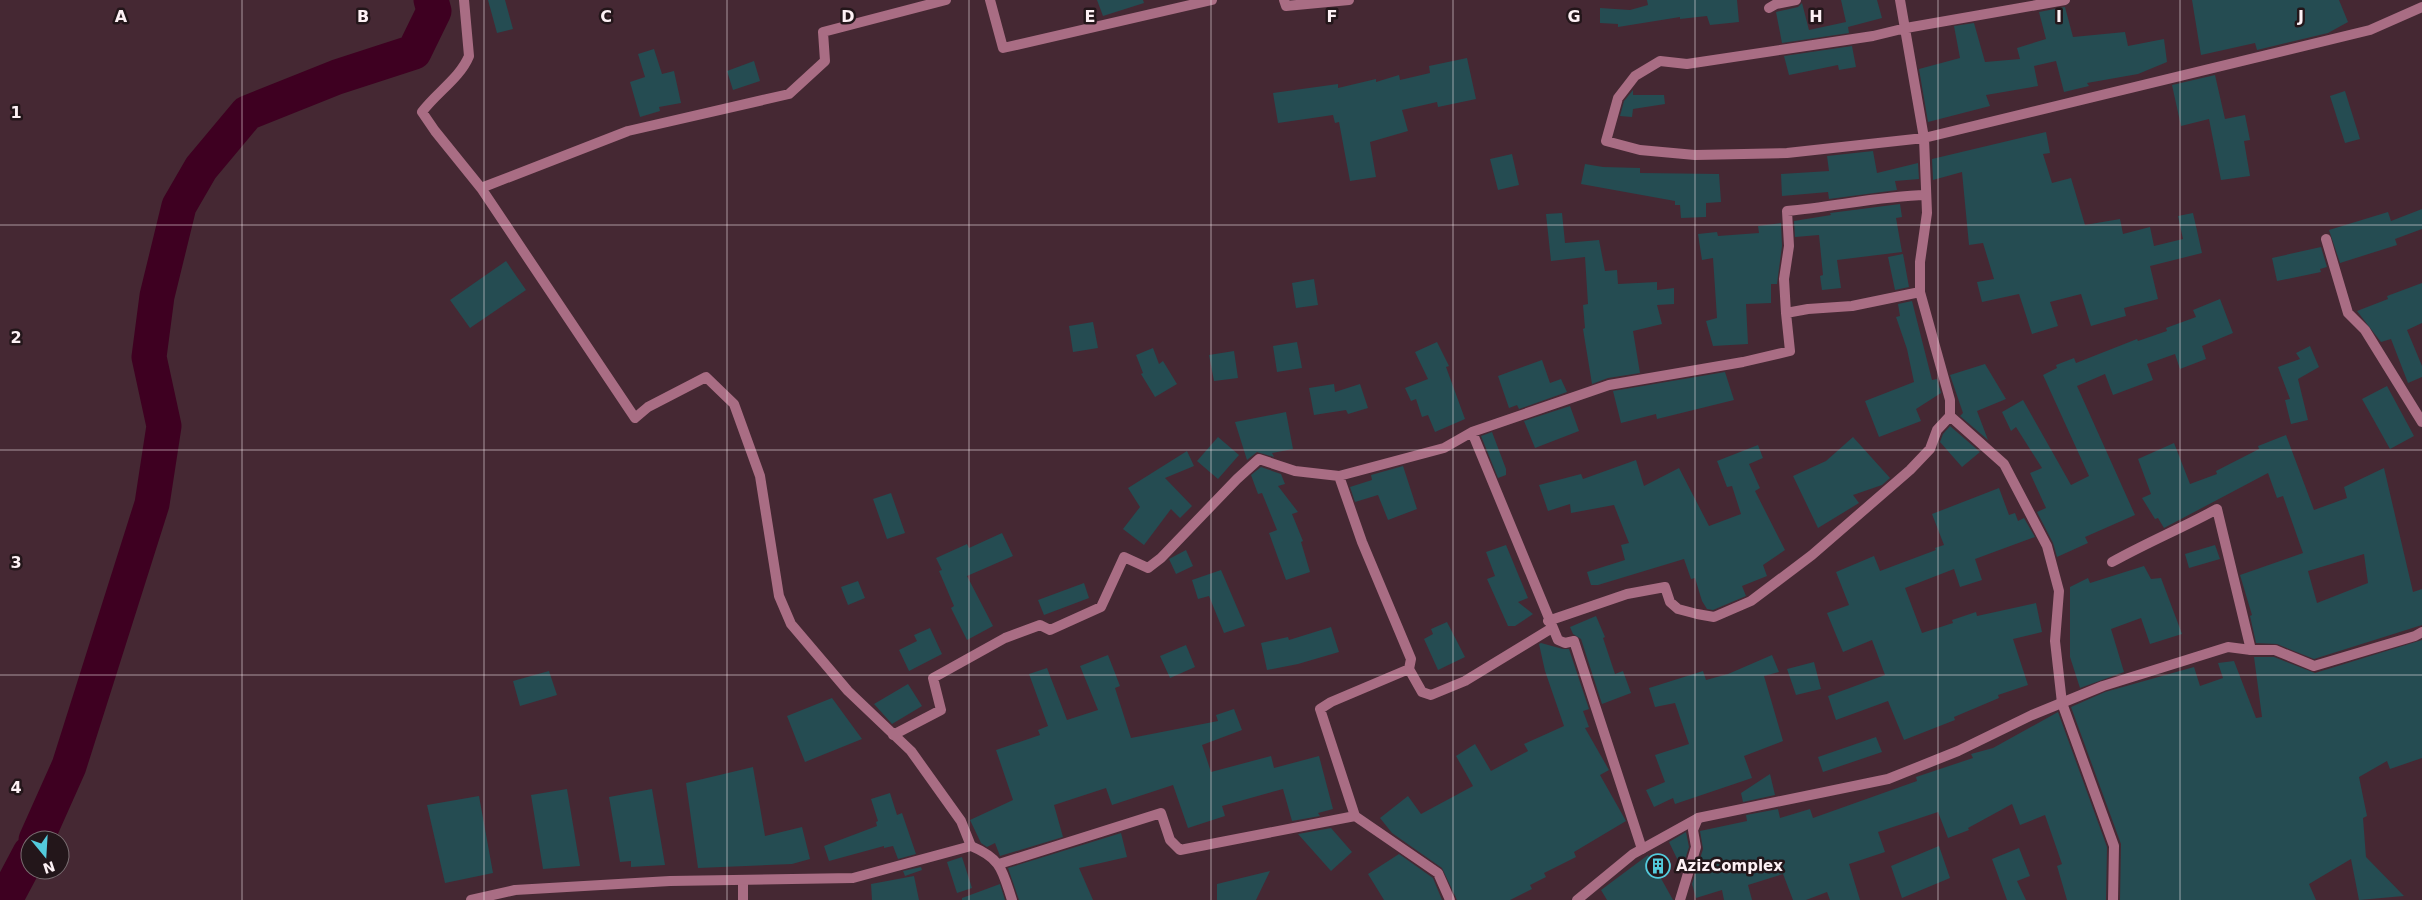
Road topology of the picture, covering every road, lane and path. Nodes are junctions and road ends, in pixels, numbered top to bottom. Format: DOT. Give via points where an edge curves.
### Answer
graph roads {
  1 [pos="464,0"];
  2 [pos="946,0"];
  3 [pos="990,0"];
  4 [pos="1212,0"];
  5 [pos="1284,0"];
  6 [pos="1348,0"];
  7 [pos="1796,0"];
  8 [pos="1900,0"];
  9 [pos="2065,0"];
  10 [pos="1333,2"];
  11 [pos="2422,7"];
  12 [pos="1769,8"];
  13 [pos="1906,28"];
  14 [pos="1924,138"];
  15 [pos="481,188"];
  16 [pos="1926,195"];
  17 [pos="2326,239"];
  18 [pos="1920,292"];
  19 [pos="1786,313"];
  20 [pos="1950,416"];
  21 [pos="2422,422"];
  22 [pos="1472,432"];
  23 [pos="1339,476"];
  24 [pos="2112,562"];
  25 [pos="1550,624"];
  26 [pos="2422,632"];
  27 [pos="2251,650"];
  28 [pos="1409,669"];
  29 [pos="2062,703"];
  30 [pos="893,735"];
  31 [pos="1355,816"];
  32 [pos="1698,818"];
  33 [pos="971,846"];
  34 [pos="1642,849"];
  35 [pos="1000,864"];
  36 [pos="743,880"];
  37 [pos="471,900"];
  38 [pos="743,900"];
  39 [pos="1012,900"];
  40 [pos="1450,900"];
  41 [pos="1577,900"];
  42 [pos="1680,900"];
  43 [pos="2113,900"];
  1 -- 15 [label="street" via="469,56 466,65 422,112"];
  2 -- 15 [label="street" via="823,32 825,61 788,94 628,132"];
  3 -- 4 [label="street" via="1003,48"];
  5 -- 10 [label="street" via="1286,6"];
  6 -- 10 [label="street"];
  7 -- 12 [label="street"];
  8 -- 13 [label="street"];
  9 -- 13 [label="street"];
  11 -- 14 [label="street" via="2370,30"];
  13 -- 14 [label="street"];
  13 -- 14 [label="street" via="1687,64 1660,61 1635,76 1618,98 1606,141 1640,150 1695,155 1787,153"];
  14 -- 16 [label="street"];
  15 -- 30 [label="street" via="636,418 648,407 706,377 734,404 760,476 779,596 791,624 848,691"];
  16 -- 18 [label="street"];
  16 -- 19 [label="street" via="1894,196 1787,212"];
  17 -- 21 [label="street" via="2348,313 2364,330"];
  18 -- 19 [label="street" via="1852,306"];
  18 -- 20 [label="street" via="1950,400"];
  19 -- 22 [label="street" via="1790,351 1609,385"];
  20 -- 25 [label="street" via="1937,430 1930,449 1910,470 1812,555 1751,601 1714,616 1697,614 1678,609 1670,602 1665,587 1627,594"];
  20 -- 29 [label="street" via="2004,464 2048,546 2059,591 2055,641"];
  22 -- 23 [label="street" via="1444,448"];
  22 -- 25 [label="street"];
  23 -- 28 [label="street" via="1362,542 1411,659"];
  23 -- 30 [label="street" via="1295,471 1259,459 1148,568 1124,557 1101,607 1050,630 1040,625 1005,638 933,678 941,710"];
  24 -- 27 [label="street" via="2217,509"];
  25 -- 28 [label="street" via="1465,681 1430,695 1422,692"];
  25 -- 34 [label="street" via="1558,640 1565,643 1574,641"];
  26 -- 27 [label="street" via="2314,666 2275,650"];
  27 -- 29 [label="street" via="2228,647 2103,686"];
  28 -- 31 [label="street" via="1320,709"];
  29 -- 32 [label="street" via="1888,779"];
  29 -- 43 [label="street" via="2114,846"];
  30 -- 33 [label="street" via="911,751 936,785 961,821"];
  31 -- 35 [label="street" via="1180,850 1170,840 1161,813"];
  31 -- 40 [label="street" via="1438,873"];
  32 -- 34 [label="street"];
  32 -- 42 [label="street" via="1693,830 1696,847"];
  33 -- 35 [label="street"];
  33 -- 36 [label="street" via="853,878"];
  34 -- 41 [label="street"];
  35 -- 39 [label="street"];
  36 -- 37 [label="street" via="515,890"];
  36 -- 38 [label="street"];
}
